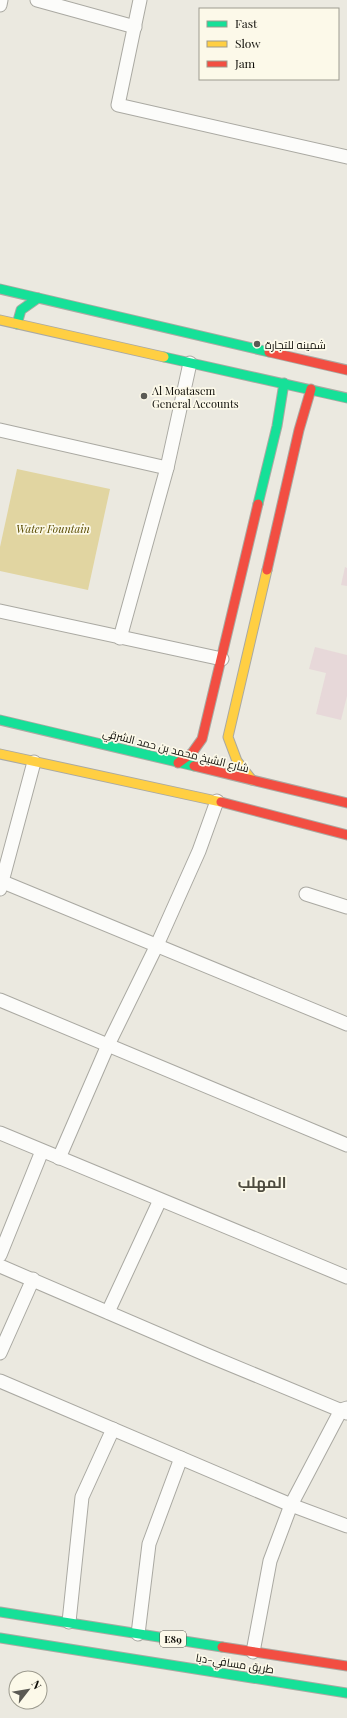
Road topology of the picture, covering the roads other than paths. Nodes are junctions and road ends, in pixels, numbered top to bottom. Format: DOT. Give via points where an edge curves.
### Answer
graph roads {
  1 [pos="1,0"];
  2 [pos="37,0"];
  3 [pos="140,0"];
  4 [pos="0,5"];
  5 [pos="135,27"];
  6 [pos="347,157"];
  7 [pos="0,289"];
  8 [pos="38,298"];
  9 [pos="0,320"];
  10 [pos="17,324"];
  11 [pos="190,363"];
  12 [pos="347,370"];
  13 [pos="284,383"];
  14 [pos="312,389"];
  15 [pos="347,398"];
  16 [pos="288,428"];
  17 [pos="0,430"];
  18 [pos="167,468"];
  19 [pos="0,611"];
  20 [pos="120,638"];
  21 [pos="222,659"];
  22 [pos="0,720"];
  23 [pos="218,723"];
  24 [pos="0,754"];
  25 [pos="34,762"];
  26 [pos="178,763"];
  27 [pos="252,780"];
  28 [pos="217,801"];
  29 [pos="347,803"];
  30 [pos="347,835"];
  31 [pos="2,885"];
  32 [pos="306,894"];
  33 [pos="347,907"];
  34 [pos="157,945"];
  35 [pos="0,1000"];
  36 [pos="347,1024"];
  37 [pos="108,1045"];
  38 [pos="0,1133"];
  39 [pos="347,1145"];
  40 [pos="42,1151"];
  41 [pos="59,1158"];
  42 [pos="160,1200"];
  43 [pos="0,1255"];
  44 [pos="0,1266"];
  45 [pos="347,1277"];
  46 [pos="33,1279"];
  47 [pos="108,1312"];
  48 [pos="0,1353"];
  49 [pos="0,1381"];
  50 [pos="345,1410"];
  51 [pos="113,1430"];
  52 [pos="181,1458"];
  53 [pos="291,1505"];
  54 [pos="347,1526"];
  55 [pos="0,1612"];
  56 [pos="69,1622"];
  57 [pos="138,1634"];
  58 [pos="0,1638"];
  59 [pos="253,1652"];
  60 [pos="347,1666"];
  61 [pos="347,1693"];
  1 -- 4 [label="street"];
  2 -- 5 [label="street"];
  3 -- 5 [label="street"];
  5 -- 6 [label="street" via="118,105"];
  7 -- 8 [label="main road"];
  8 -- 10 [label="main road" via="21,310"];
  8 -- 12 [label="main road"];
  9 -- 10 [label="main road"];
  10 -- 11 [label="main road"];
  11 -- 13 [label="main road"];
  11 -- 18 [label="street"];
  13 -- 14 [label="main road"];
  13 -- 16 [label="main road"];
  14 -- 15 [label="main road"];
  14 -- 16 [label="main road"];
  16 -- 21 [label="main road"];
  16 -- 23 [label="main road"];
  17 -- 18 [label="street"];
  18 -- 20 [label="street"];
  19 -- 20 [label="street"];
  20 -- 21 [label="street"];
  21 -- 23 [label="main road"];
  22 -- 26 [label="main road, شارع الشيخ محمد بن حمد الشرقي"];
  23 -- 26 [label="main road" via="202,739 197,750"];
  23 -- 27 [label="main road" via="228,737 232,753 240,768"];
  24 -- 25 [label="main road"];
  25 -- 28 [label="main road"];
  25 -- 31 [label="street"];
  26 -- 27 [label="main road, شارع الشيخ محمد بن حمد الشرقي"];
  27 -- 29 [label="main road, شارع الشيخ محمد بن حمد الشرقي"];
  28 -- 30 [label="main road"];
  28 -- 34 [label="street" via="199,851"];
  31 -- 34 [label="street"];
  32 -- 33 [label="street"];
  34 -- 36 [label="street"];
  34 -- 37 [label="street"];
  35 -- 37 [label="street"];
  37 -- 39 [label="street"];
  37 -- 41 [label="street"];
  38 -- 40 [label="street"];
  40 -- 41 [label="street"];
  40 -- 43 [label="street"];
  41 -- 42 [label="street"];
  42 -- 45 [label="street"];
  42 -- 47 [label="street"];
  44 -- 46 [label="street"];
  46 -- 47 [label="street"];
  46 -- 48 [label="street"];
  47 -- 50 [label="street"];
  49 -- 51 [label="street"];
  50 -- 53 [label="street"];
  51 -- 52 [label="street"];
  51 -- 56 [label="street" via="82,1497"];
  52 -- 53 [label="street"];
  52 -- 57 [label="street" via="149,1544"];
  53 -- 54 [label="street"];
  53 -- 59 [label="street" via="270,1561"];
  55 -- 56 [label="main road, طريق مسافي-دبا / E89"];
  56 -- 57 [label="main road, طريق مسافي-دبا / E89"];
  57 -- 59 [label="main road, طريق مسافي-دبا / E89"];
  58 -- 61 [label="main road, طريق مسافي-دبا / E89"];
  59 -- 60 [label="main road, طريق مسافي-دبا / E89"];
}
